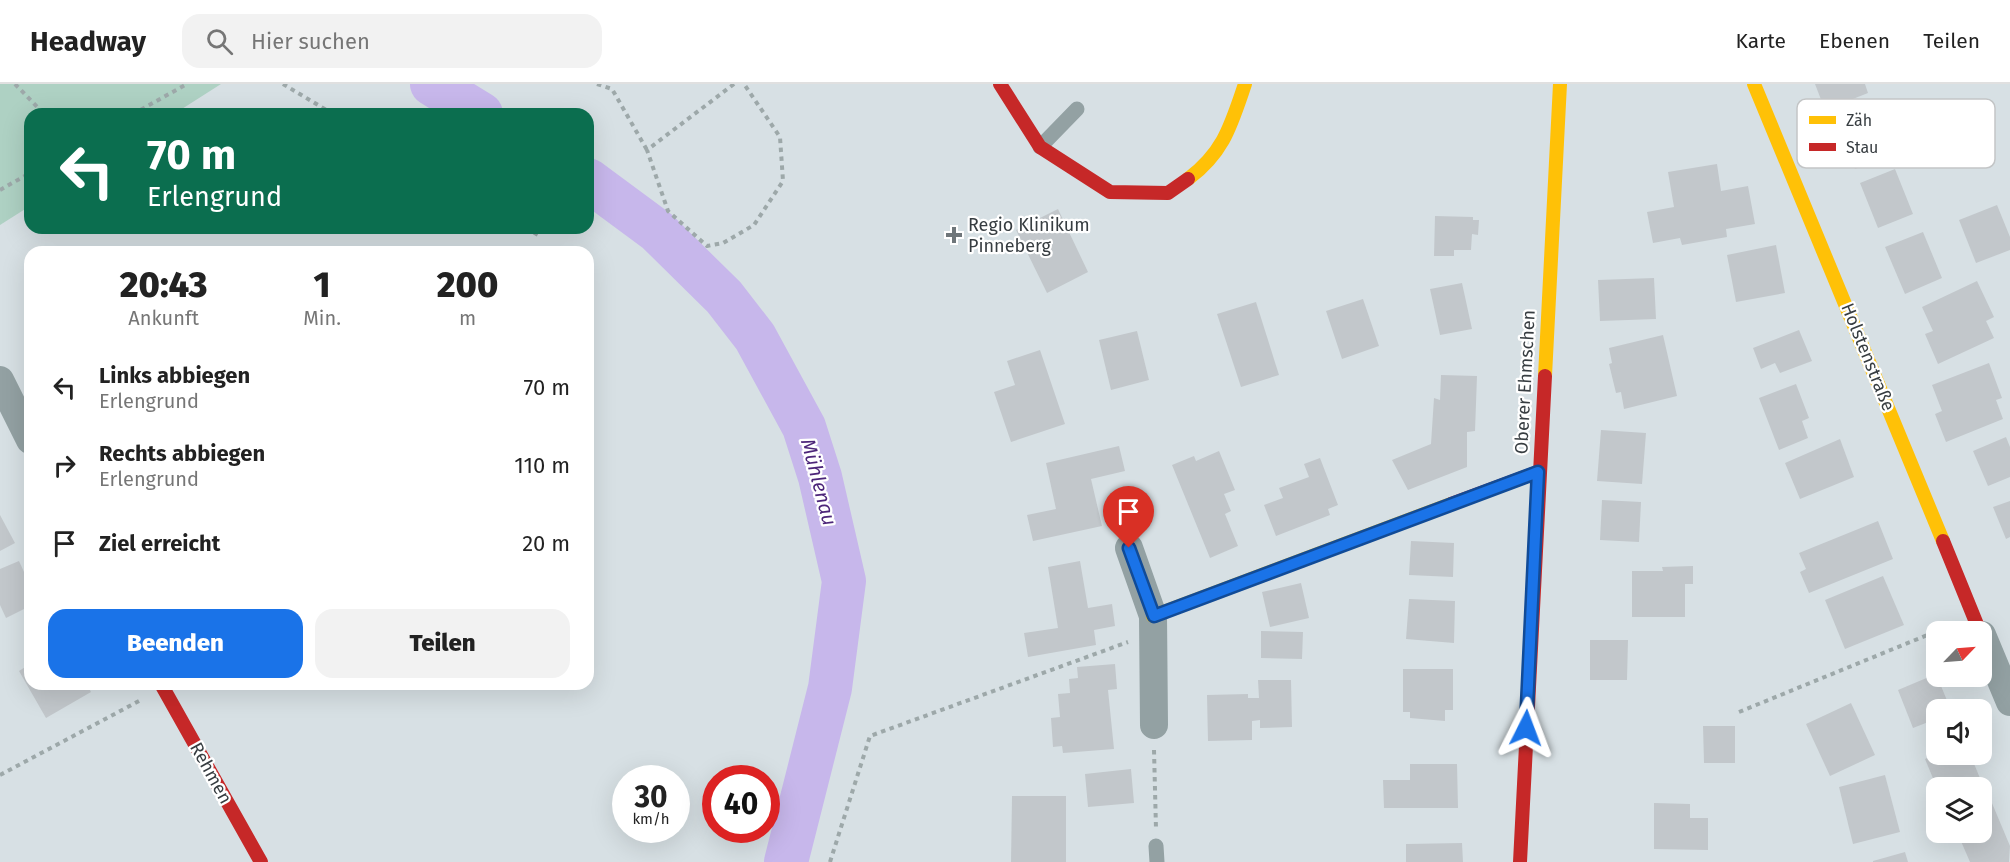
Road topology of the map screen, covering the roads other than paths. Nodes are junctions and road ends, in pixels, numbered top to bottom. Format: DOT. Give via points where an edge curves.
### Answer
graph roads {
  1 [pos="1000,84"];
  2 [pos="1245,84"];
  3 [pos="1560,84"];
  4 [pos="1754,84"];
  5 [pos="1077,109"];
  6 [pos="1040,147"];
  7 [pos="0,380"];
  8 [pos="24,428"];
  9 [pos="1538,472"];
  10 [pos="1129,548"];
  11 [pos="1976,621"];
  12 [pos="1154,624"];
  13 [pos="1992,660"];
  14 [pos="164,690"];
  15 [pos="2010,702"];
  16 [pos="1154,725"];
  17 [pos="1156,846"];
  18 [pos="261,862"];
  19 [pos="1157,862"];
  20 [pos="1520,862"];
  1 -- 6 [label="street"];
  2 -- 6 [label="street" via="1228,136 1207,165 1168,193 1110,192"];
  3 -- 9 [label="street, Oberer Ehmschen"];
  4 -- 11 [label="street, Holstenstraße"];
  5 -- 6 [label="lane"];
  7 -- 8 [label="street"];
  9 -- 12 [label="street"];
  9 -- 20 [label="street, Oberer Ehmschen"];
  10 -- 12 [label="street"];
  12 -- 16 [label="street"];
  13 -- 15 [label="street, Holstenstraße"];
  14 -- 18 [label="street, Rehmen"];
  17 -- 19 [label="lane"];
}
